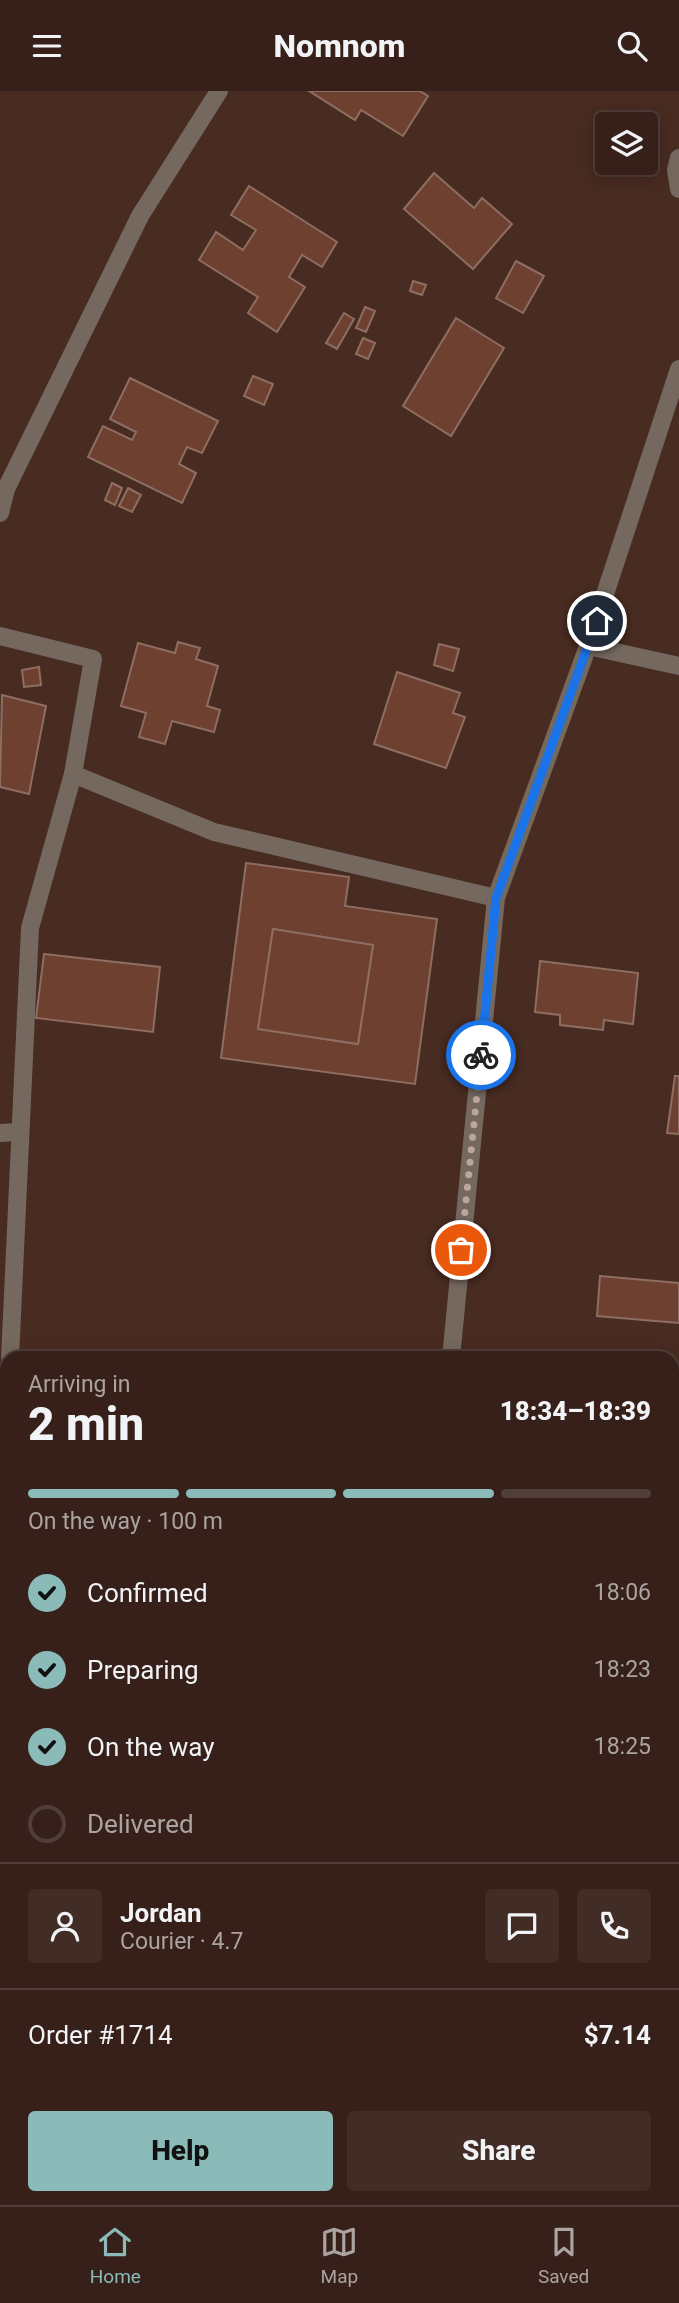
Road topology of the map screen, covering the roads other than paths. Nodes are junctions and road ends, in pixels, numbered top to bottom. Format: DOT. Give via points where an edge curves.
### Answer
graph roads {
  1 [pos="219,91"];
  2 [pos="679,158"];
  3 [pos="679,189"];
  4 [pos="679,369"];
  5 [pos="0,513"];
  6 [pos="0,636"];
  7 [pos="588,646"];
  8 [pos="679,666"];
  9 [pos="73,774"];
  10 [pos="496,898"];
  11 [pos="19,1132"];
  12 [pos="0,1133"];
  13 [pos="10,1351"];
  14 [pos="451,1351"];
  1 -- 5 [label="street" via="140,216 6,489"];
  2 -- 3 [label="street"];
  4 -- 7 [label="street"];
  6 -- 9 [label="street" via="93,659"];
  7 -- 8 [label="street"];
  7 -- 10 [label="street"];
  9 -- 10 [label="street" via="214,832"];
  9 -- 11 [label="street" via="30,928"];
  10 -- 14 [label="street"];
  11 -- 12 [label="street"];
  11 -- 13 [label="street"];
}
